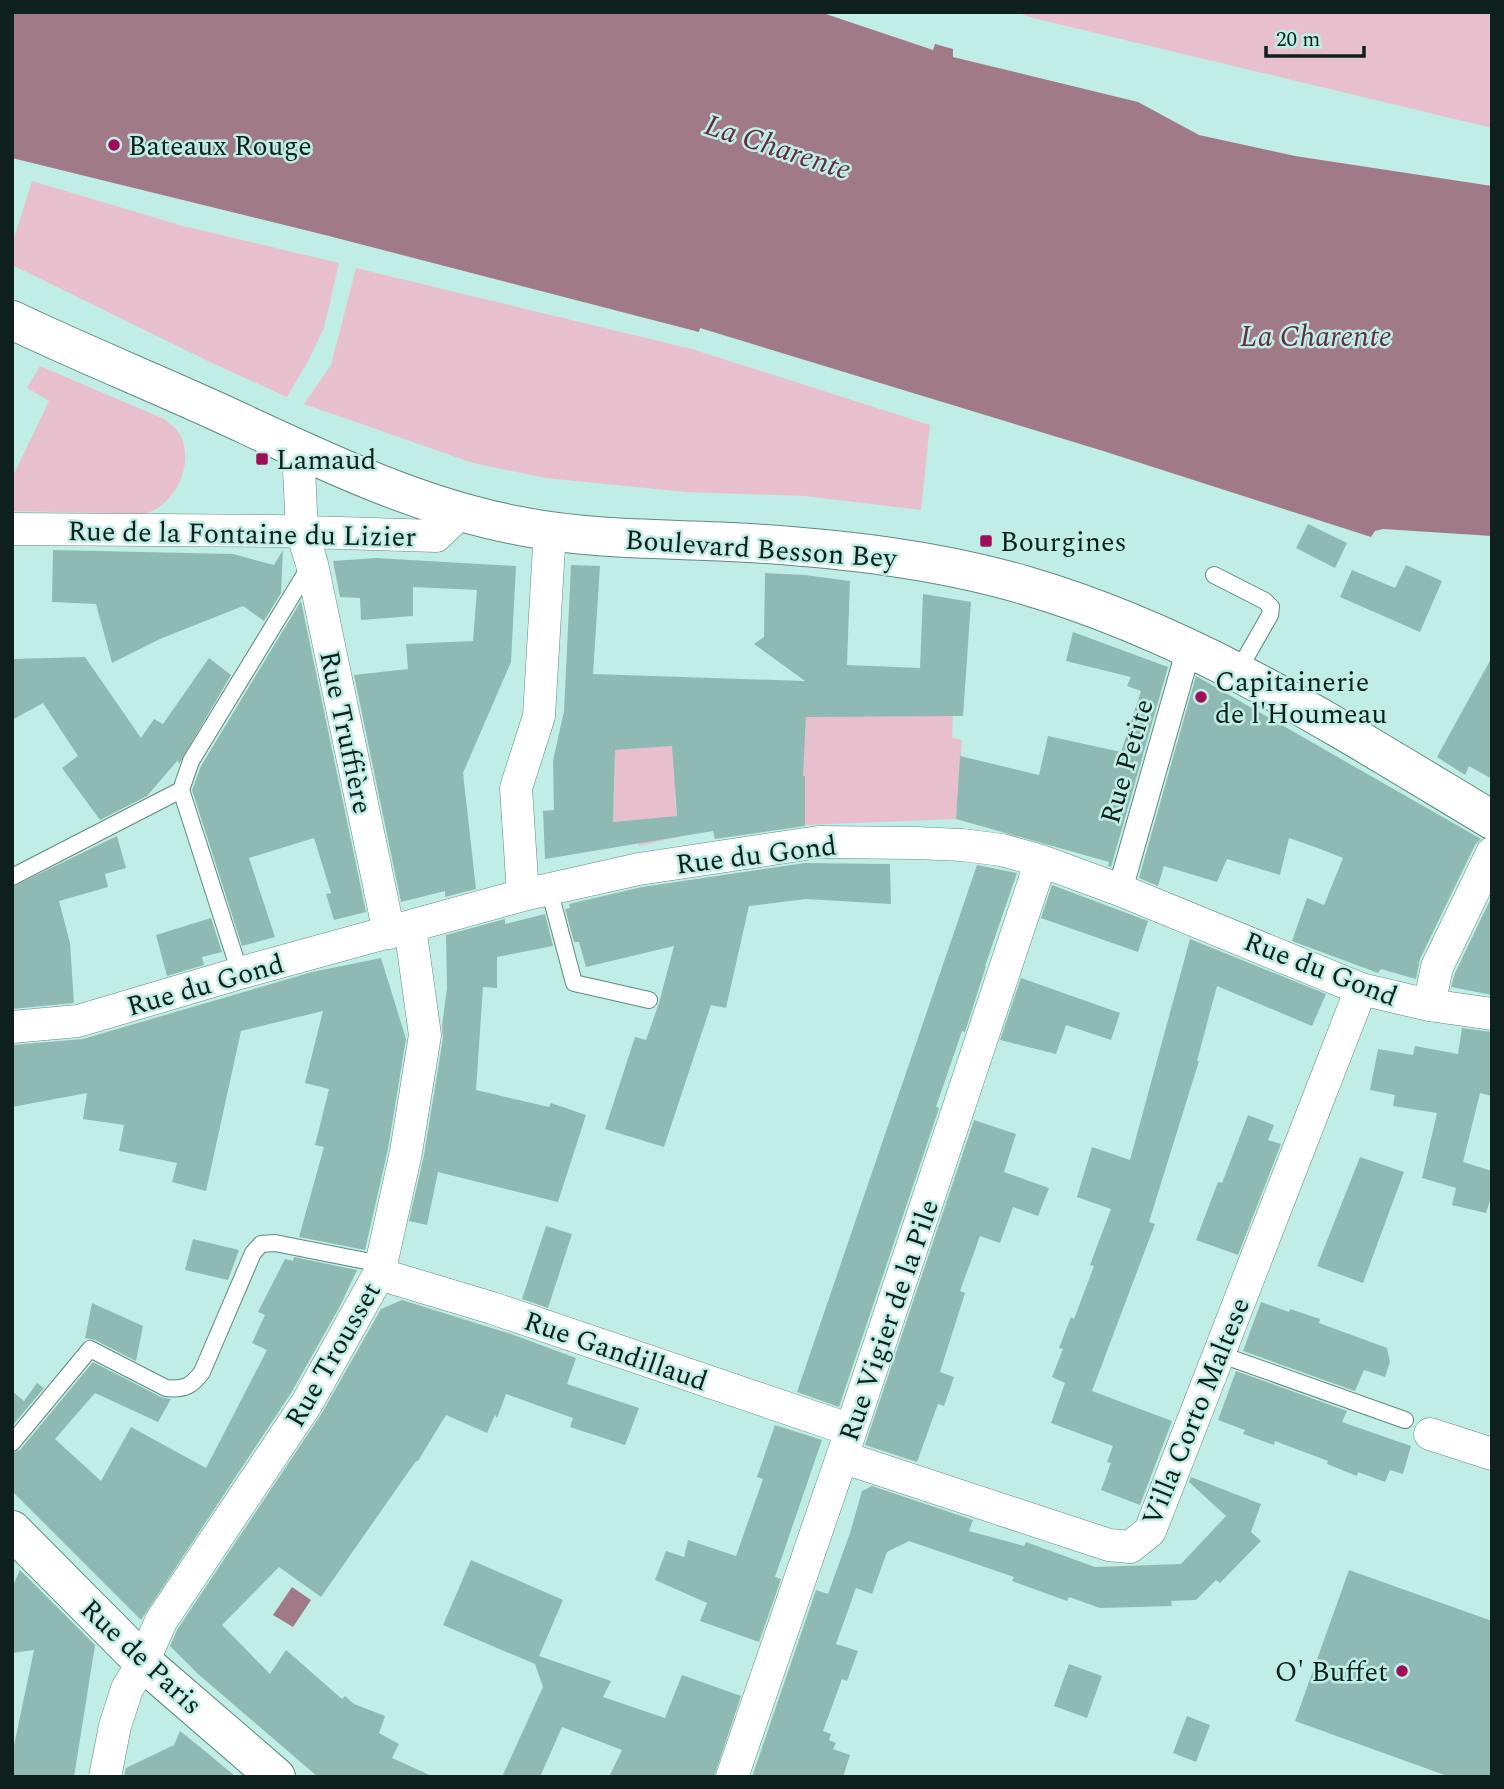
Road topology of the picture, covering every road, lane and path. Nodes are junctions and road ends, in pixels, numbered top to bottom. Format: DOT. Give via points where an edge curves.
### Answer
graph roads {
  1 [pos="12,320"];
  2 [pos="299,449"];
  3 [pos="461,512"];
  4 [pos="12,529"];
  5 [pos="550,530"];
  6 [pos="302,532"];
  7 [pos="312,564"];
  8 [pos="1214,575"];
  9 [pos="1189,648"];
  10 [pos="1238,671"];
  11 [pos="181,790"];
  12 [pos="1492,820"];
  13 [pos="1492,853"];
  14 [pos="1041,862"];
  15 [pos="12,877"];
  16 [pos="1120,890"];
  17 [pos="536,892"];
  18 [pos="400,930"];
  19 [pos="240,973"];
  20 [pos="1361,989"];
  21 [pos="649,1000"];
  22 [pos="1429,1005"];
  23 [pos="1492,1014"];
  24 [pos="12,1027"];
  25 [pos="380,1269"];
  26 [pos="1220,1354"];
  27 [pos="1417,1427"];
  28 [pos="12,1443"];
  29 [pos="847,1443"];
  30 [pos="1492,1454"];
  31 [pos="12,1530"];
  32 [pos="143,1662"];
  33 [pos="105,1777"];
  34 [pos="276,1777"];
  35 [pos="732,1777"];
  1 -- 2 [label="main road, Boulevard Besson Bey"];
  2 -- 3 [label="main road, Boulevard Besson Bey" via="374,482"];
  2 -- 6 [label="street, Rue Truffière"];
  3 -- 5 [label="main road, Boulevard Besson Bey"];
  3 -- 6 [label="street, Rue de la Fontaine du Lizier" via="436,536"];
  4 -- 6 [label="street, Rue de la Fontaine du Lizier"];
  5 -- 9 [label="main road, Boulevard Besson Bey" via="876,554 944,565 1043,591 1130,621"];
  5 -- 17 [label="street" via="539,716 516,788"];
  6 -- 7 [label="street, Rue Truffière"];
  7 -- 11 [label="lane" via="191,761"];
  7 -- 18 [label="street, Rue Truffière"];
  8 -- 10 [label="lane" via="1271,607"];
  9 -- 10 [label="main road, Boulevard Besson Bey"];
  9 -- 16 [label="street, Rue Petite"];
  10 -- 12 [label="main road, Boulevard Besson Bey"];
  11 -- 15 [label="lane"];
  11 -- 19 [label="lane"];
  13 -- 22 [label="street" via="1437,967"];
  14 -- 16 [label="street, Rue du Gond"];
  14 -- 17 [label="street, Rue du Gond" via="1002,850 962,845 819,842 639,869"];
  14 -- 29 [label="street, Rue Vigier de la Pile"];
  16 -- 20 [label="street, Rue du Gond"];
  17 -- 18 [label="street, Rue du Gond"];
  17 -- 21 [label="lane" via="574,983"];
  18 -- 19 [label="street, Rue du Gond"];
  18 -- 25 [label="street, Rue Trousset" via="425,1035"];
  19 -- 24 [label="street, Rue du Gond" via="78,1021"];
  20 -- 22 [label="street, Rue du Gond"];
  20 -- 26 [label="street, Villa Corto Maltese"];
  22 -- 23 [label="street, Rue du Gond"];
  25 -- 28 [label="lane" via="275,1243 261,1244 194,1384 179,1390 166,1388 90,1349"];
  25 -- 29 [label="street, Rue Gandillaud"];
  25 -- 32 [label="street, Rue Trousset" via="307,1403 161,1621"];
  26 -- 27 [label="lane"];
  26 -- 29 [label="street, Villa Corto Maltese" via="1150,1531 1130,1547 1109,1545"];
  27 -- 30 [label="street"];
  29 -- 35 [label="street, Rue Vigier de la Pile"];
  31 -- 32 [label="main road, Rue de Paris"];
  32 -- 33 [label="street, Rue Trousset" via="127,1689"];
  32 -- 34 [label="main road, Rue de Paris"];
}
